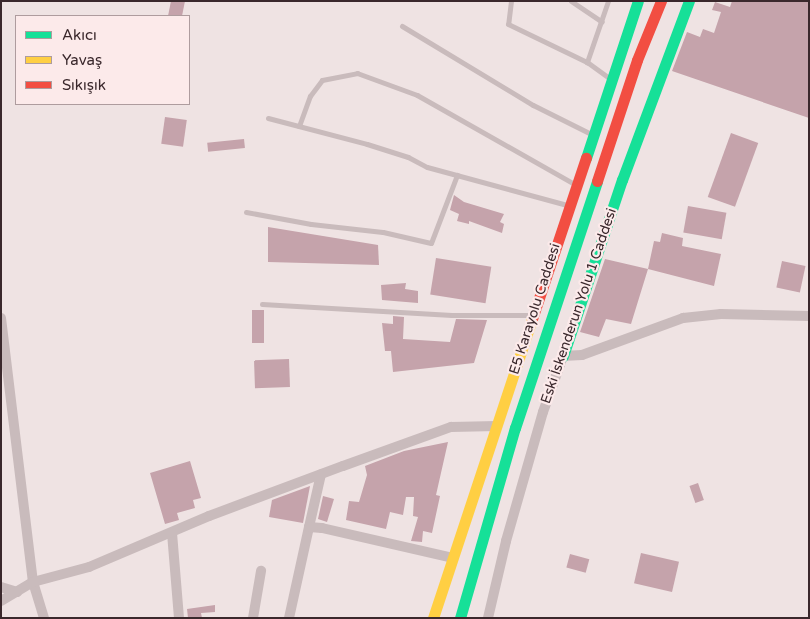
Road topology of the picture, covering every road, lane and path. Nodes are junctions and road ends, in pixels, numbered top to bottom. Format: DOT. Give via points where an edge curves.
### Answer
graph roads {
  1 [pos="511,1"];
  2 [pos="571,1"];
  3 [pos="608,1"];
  4 [pos="638,1"];
  5 [pos="661,1"];
  6 [pos="689,1"];
  7 [pos="602,22"];
  8 [pos="402,26"];
  9 [pos="587,62"];
  10 [pos="612,80"];
  11 [pos="268,118"];
  12 [pos="299,126"];
  13 [pos="594,135"];
  14 [pos="456,175"];
  15 [pos="577,185"];
  16 [pos="570,206"];
  17 [pos="246,212"];
  18 [pos="262,304"];
  19 [pos="534,315"];
  20 [pos="809,316"];
  21 [pos="1,318"];
  22 [pos="564,356"];
  23 [pos="497,426"];
  24 [pos="321,474"];
  25 [pos="309,527"];
  26 [pos="172,533"];
  27 [pos="454,558"];
  28 [pos="261,571"];
  29 [pos="33,582"];
  30 [pos="1,587"];
  31 [pos="17,592"];
  32 [pos="1,601"];
  33 [pos="44,618"];
  34 [pos="178,618"];
  35 [pos="253,618"];
  36 [pos="289,618"];
  37 [pos="433,618"];
  38 [pos="460,618"];
  39 [pos="488,618"];
  1 -- 9 [label="lane" via="508,24"];
  2 -- 7 [label="lane"];
  3 -- 7 [label="lane"];
  4 -- 10 [label="main road, E5 Karayolu Caddesi"];
  5 -- 38 [label="main road, E5 Karayolu Caddesi" via="634,70 515,428"];
  6 -- 22 [label="main road, Eski İskenderun Yolu 1 Caddesi" via="622,180"];
  7 -- 9 [label="lane"];
  8 -- 13 [label="lane" via="532,105"];
  9 -- 10 [label="lane"];
  10 -- 13 [label="main road, E5 Karayolu Caddesi"];
  11 -- 12 [label="lane"];
  12 -- 14 [label="lane" via="367,144"];
  12 -- 15 [label="lane" via="310,96 322,80 358,73 417,95"];
  13 -- 15 [label="main road, E5 Karayolu Caddesi"];
  14 -- 16 [label="lane"];
  14 -- 17 [label="lane" via="431,243 383,232"];
  15 -- 16 [label="main road, E5 Karayolu Caddesi"];
  16 -- 19 [label="main road, E5 Karayolu Caddesi"];
  18 -- 19 [label="lane" via="452,315"];
  19 -- 23 [label="main road, E5 Karayolu Caddesi"];
  20 -- 22 [label="street" via="722,314 683,318 582,354"];
  21 -- 29 [label="street"];
  22 -- 39 [label="street, Eski İskenderun Yolu 1 Caddesi" via="543,412"];
  23 -- 24 [label="street" via="451,427"];
  23 -- 27 [label="main road, E5 Karayolu Caddesi"];
  24 -- 25 [label="street"];
  24 -- 26 [label="street"];
  25 -- 27 [label="street"];
  25 -- 36 [label="street"];
  26 -- 29 [label="street" via="88,567"];
  26 -- 34 [label="street"];
  27 -- 37 [label="main road, E5 Karayolu Caddesi"];
  28 -- 35 [label="street"];
  29 -- 31 [label="street"];
  29 -- 33 [label="street"];
  30 -- 31 [label="street"];
  31 -- 32 [label="street"];
}
